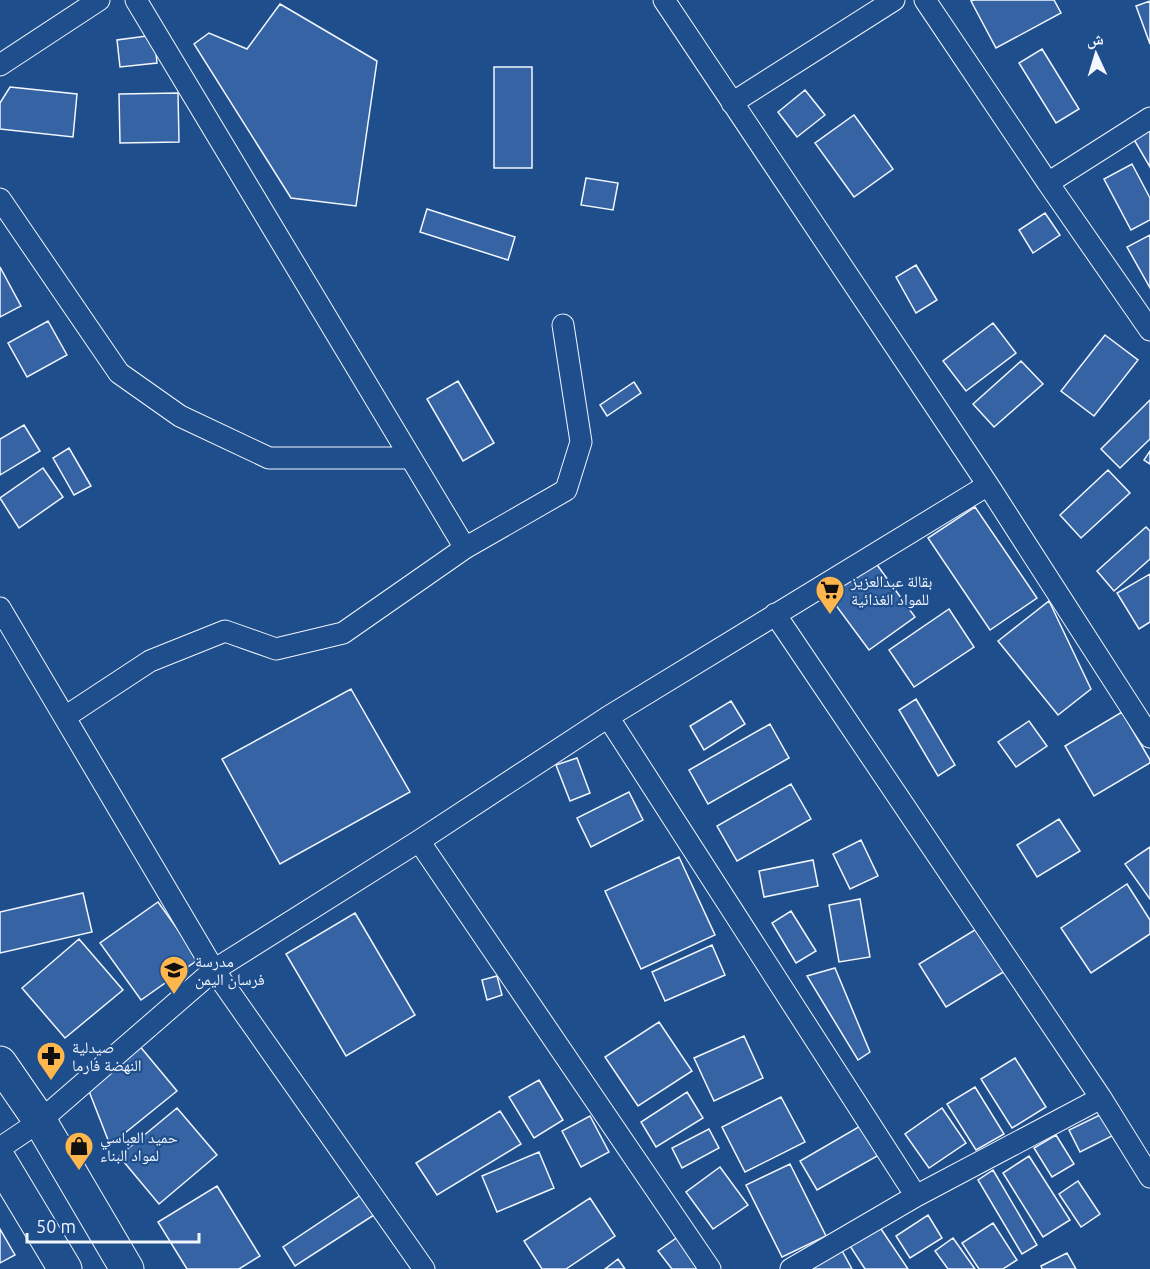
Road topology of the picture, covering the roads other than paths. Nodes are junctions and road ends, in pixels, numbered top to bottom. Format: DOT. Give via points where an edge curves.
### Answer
graph roads {
  1 [pos="99,0"];
  2 [pos="136,0"];
  3 [pos="664,0"];
  4 [pos="894,0"];
  5 [pos="925,0"];
  6 [pos="0,65"];
  7 [pos="732,103"];
  8 [pos="1150,118"];
  9 [pos="1048,183"];
  10 [pos="0,199"];
  11 [pos="563,325"];
  12 [pos="1150,330"];
  13 [pos="411,458"];
  14 [pos="988,485"];
  15 [pos="465,548"];
  16 [pos="0,608"];
  17 [pos="775,614"];
  18 [pos="72,713"];
  19 [pos="608,717"];
  20 [pos="1150,737"];
  21 [pos="419,841"];
  22 [pos="214,970"];
  23 [pos="0,1063"];
  24 [pos="1101,1098"];
  25 [pos="40,1121"];
  26 [pos="0,1148"];
  27 [pos="0,1161"];
  28 [pos="1150,1177"];
  29 [pos="916,1196"];
  30 [pos="65,1269"];
  31 [pos="127,1269"];
  32 [pos="424,1269"];
  33 [pos="711,1269"];
  34 [pos="792,1269"];
  1 -- 6 [label="street"];
  2 -- 13 [label="street"];
  3 -- 7 [label="street"];
  4 -- 7 [label="street"];
  5 -- 9 [label="street"];
  7 -- 14 [label="street"];
  8 -- 9 [label="street"];
  9 -- 12 [label="street"];
  10 -- 13 [label="street" via="119,373 180,416 269,458"];
  11 -- 15 [label="street" via="581,442 566,490"];
  13 -- 15 [label="street"];
  14 -- 17 [label="street"];
  14 -- 20 [label="street"];
  15 -- 18 [label="street" via="343,633 276,649 225,631 150,661"];
  16 -- 22 [label="street"];
  17 -- 19 [label="street"];
  17 -- 24 [label="street"];
  19 -- 21 [label="street"];
  19 -- 29 [label="street"];
  21 -- 22 [label="street"];
  21 -- 33 [label="street"];
  22 -- 25 [label="street"];
  22 -- 32 [label="street"];
  23 -- 25 [label="main road"];
  24 -- 28 [label="street"];
  24 -- 29 [label="street"];
  25 -- 26 [label="street"];
  25 -- 31 [label="main road"];
  27 -- 30 [label="main road"];
  29 -- 34 [label="street"];
}
